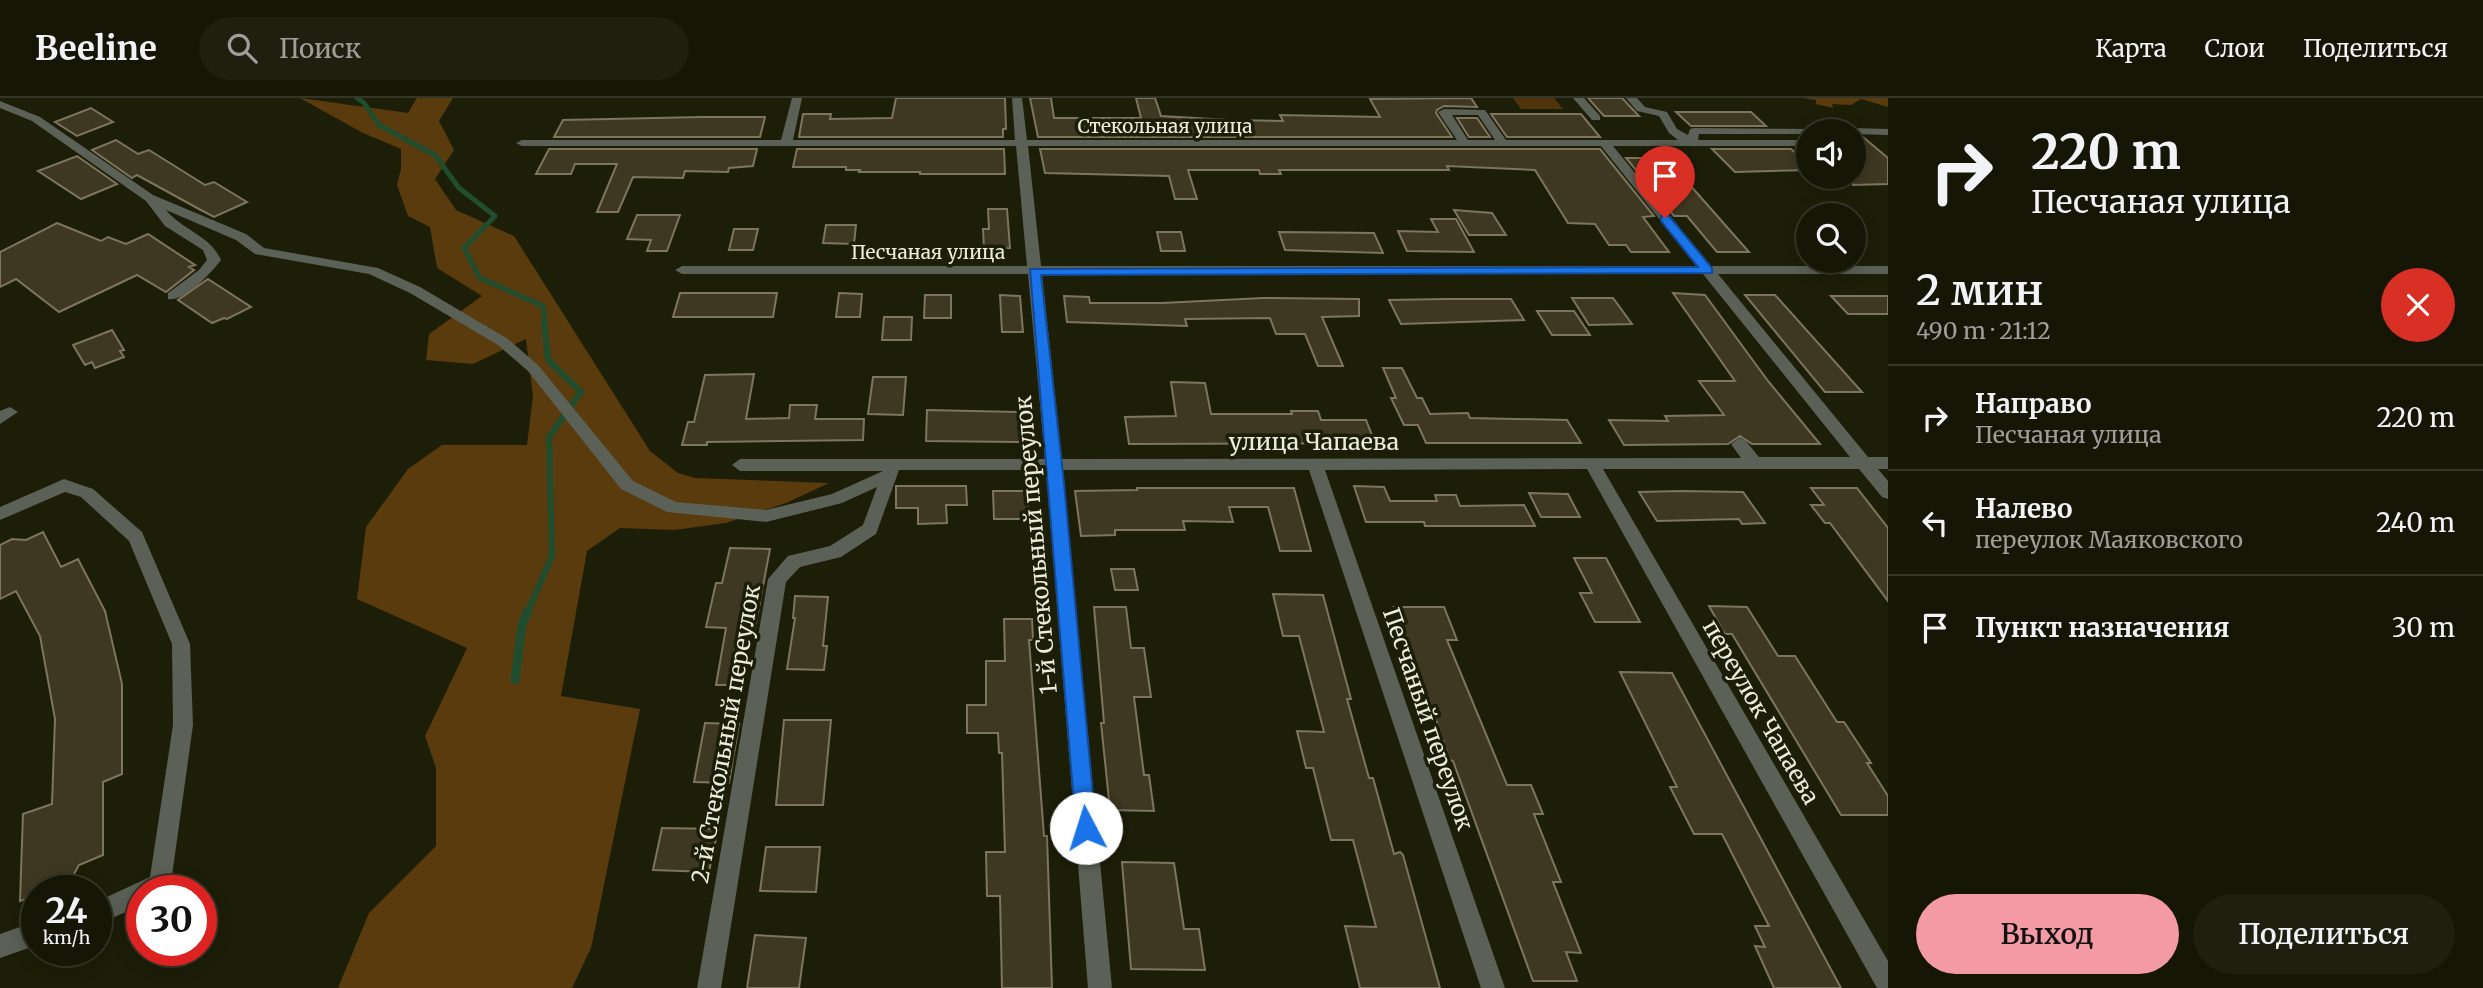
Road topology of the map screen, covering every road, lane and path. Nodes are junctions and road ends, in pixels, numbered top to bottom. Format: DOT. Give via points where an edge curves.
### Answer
graph roads {
  1 [pos="797,98"];
  2 [pos="1017,98"];
  3 [pos="1435,98"];
  4 [pos="1578,98"];
  5 [pos="1631,98"];
  6 [pos="0,104"];
  7 [pos="1444,112"];
  8 [pos="1596,118"];
  9 [pos="1796,131"];
  10 [pos="1866,131"];
  11 [pos="1888,132"];
  12 [pos="522,143"];
  13 [pos="786,143"];
  14 [pos="1021,143"];
  15 [pos="1465,143"];
  16 [pos="1503,143"];
  17 [pos="1604,143"];
  18 [pos="1692,143"];
  19 [pos="1796,143"];
  20 [pos="1866,143"];
  21 [pos="1888,143"];
  22 [pos="149,198"];
  23 [pos="682,270"];
  24 [pos="1888,270"];
  25 [pos="1708,271"];
  26 [pos="1796,271"];
  27 [pos="1866,271"];
  28 [pos="1034,272"];
  29 [pos="173,296"];
  30 [pos="1739,444"];
  31 [pos="1754,463"];
  32 [pos="1864,463"];
  33 [pos="1888,463"];
  34 [pos="1054,464"];
  35 [pos="1592,464"];
  36 [pos="740,465"];
  37 [pos="1316,466"];
  38 [pos="892,470"];
  39 [pos="1888,493"];
  40 [pos="0,514"];
  41 [pos="161,875"];
  42 [pos="21,939"];
  43 [pos="0,946"];
  44 [pos="1888,984"];
  45 [pos="709,988"];
  46 [pos="1100,988"];
  47 [pos="1493,988"];
  1 -- 13 [label="street"];
  2 -- 14 [label="street, 1-й Стекольный переулок"];
  3 -- 7 [label="street"];
  4 -- 8 [label="street"];
  5 -- 18 [label="street" via="1642,109 1663,114 1673,131"];
  6 -- 22 [label="street" via="36,119"];
  7 -- 15 [label="street"];
  7 -- 16 [label="street" via="1480,112"];
  9 -- 18 [label="street" via="1694,131"];
  10 -- 11 [label="street"];
  12 -- 13 [label="street, Стекольная улица"];
  13 -- 14 [label="street, Стекольная улица"];
  14 -- 15 [label="street, Стекольная улица"];
  14 -- 28 [label="street, 1-й Стекольный переулок"];
  15 -- 16 [label="street, Стекольная улица"];
  16 -- 17 [label="street, Стекольная улица"];
  17 -- 18 [label="street, Стекольная улица"];
  17 -- 25 [label="street"];
  18 -- 19 [label="street, Стекольная улица"];
  20 -- 21 [label="street"];
  22 -- 29 [label="street" via="170,223 209,248 214,260"];
  22 -- 38 [label="street" via="241,237 260,251 373,271 503,342 533,368 626,485 673,508 766,516 836,499"];
  23 -- 28 [label="street, Песчаная улица"];
  24 -- 27 [label="street, Песчаная улица"];
  25 -- 26 [label="street, Песчаная улица"];
  25 -- 28 [label="street, Песчаная улица"];
  25 -- 32 [label="street"];
  28 -- 34 [label="street, 1-й Стекольный переулок"];
  30 -- 31 [label="street"];
  31 -- 32 [label="street, улица Чапаева"];
  31 -- 35 [label="street, улица Чапаева"];
  32 -- 33 [label="street, улица Чапаева"];
  32 -- 39 [label="street"];
  34 -- 37 [label="street, улица Чапаева"];
  34 -- 38 [label="street, улица Чапаева"];
  34 -- 46 [label="street, 1-й Стекольный переулок"];
  35 -- 37 [label="street, улица Чапаева"];
  35 -- 44 [label="street, переулок Чапаева"];
  36 -- 38 [label="street, улица Чапаева"];
  37 -- 47 [label="street, Песчаный переулок"];
  38 -- 45 [label="street, 2-й Стекольный переулок" via="870,528 835,552 794,561 776,579"];
  40 -- 41 [label="street" via="64,485 88,493 136,537 181,644 183,725"];
  42 -- 43 [label="street"];
}
